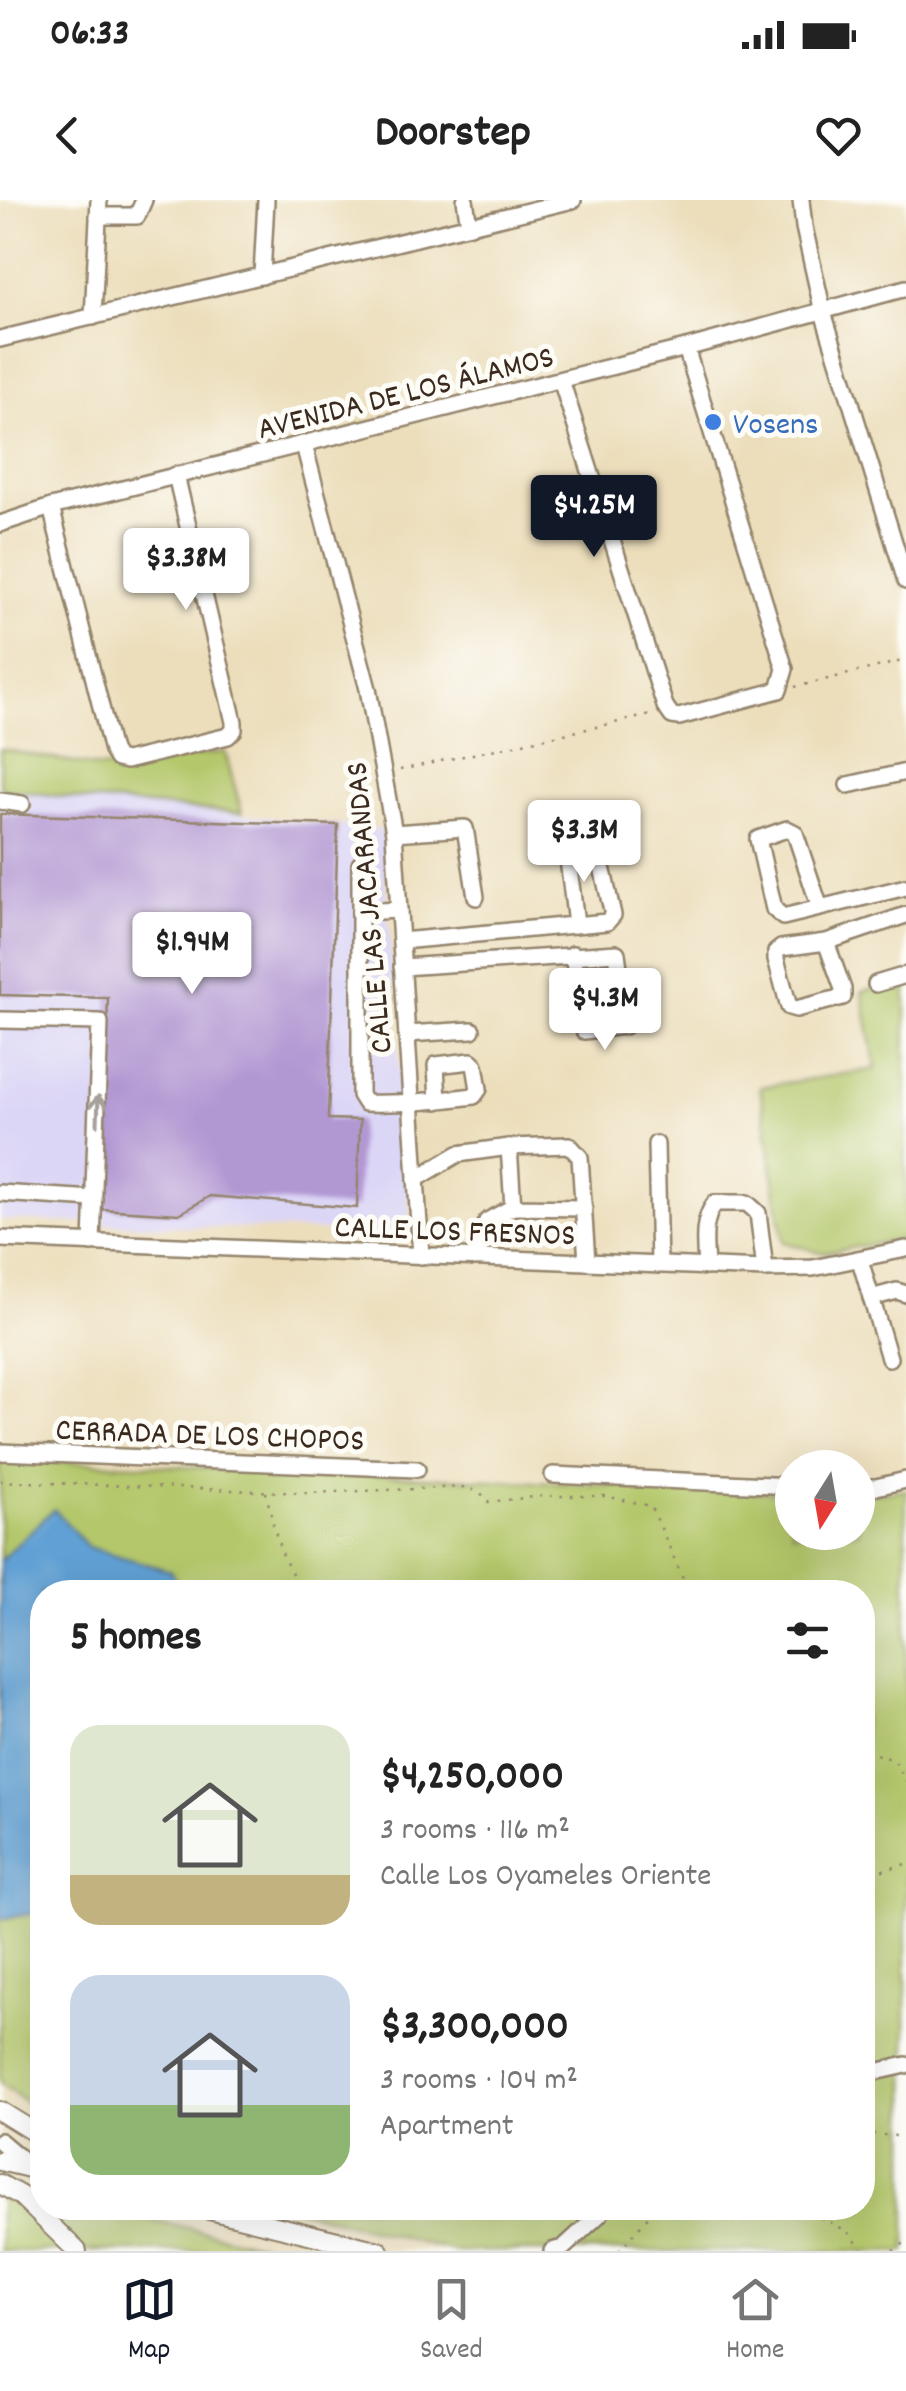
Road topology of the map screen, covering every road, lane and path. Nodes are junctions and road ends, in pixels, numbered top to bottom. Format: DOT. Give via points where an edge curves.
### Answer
graph roads {
  1 [pos="144,200"];
  2 [pos="266,200"];
  3 [pos="465,200"];
  4 [pos="573,200"];
  5 [pos="802,200"];
  6 [pos="99,208"];
  7 [pos="469,225"];
  8 [pos="262,276"];
  9 [pos="906,288"];
  10 [pos="823,312"];
  11 [pos="92,317"];
  12 [pos="0,340"];
  13 [pos="686,348"];
  14 [pos="561,380"];
  15 [pos="304,445"];
  16 [pos="176,475"];
  17 [pos="50,507"];
  18 [pos="0,524"];
  19 [pos="906,582"];
  20 [pos="906,660"];
  21 [pos="781,686"];
  22 [pos="666,709"];
  23 [pos="906,772"];
  24 [pos="384,773"];
  25 [pos="848,785"];
  26 [pos="0,801"];
  27 [pos="22,804"];
  28 [pos="394,834"];
  29 [pos="360,864"];
  30 [pos="906,887"];
  31 [pos="476,896"];
  32 [pos="820,908"];
  33 [pos="399,910"];
  34 [pos="360,912"];
  35 [pos="906,915"];
  36 [pos="576,924"];
  37 [pos="401,940"];
  38 [pos="826,942"];
  39 [pos="573,954"];
  40 [pos="402,967"];
  41 [pos="906,975"];
  42 [pos="876,984"];
  43 [pos="0,1020"];
  44 [pos="472,1030"];
  45 [pos="407,1034"];
  46 [pos="438,1100"];
  47 [pos="411,1104"];
  48 [pos="656,1144"];
  49 [pos="509,1147"];
  50 [pos="416,1178"];
  51 [pos="0,1192"];
  52 [pos="94,1198"];
  53 [pos="513,1206"];
  54 [pos="584,1208"];
  55 [pos="0,1239"];
  56 [pos="92,1242"];
  57 [pos="906,1249"];
  58 [pos="421,1256"];
  59 [pos="474,1258"];
  60 [pos="860,1260"];
  61 [pos="588,1262"];
  62 [pos="659,1265"];
  63 [pos="706,1267"];
  64 [pos="765,1269"];
  65 [pos="906,1294"];
  66 [pos="871,1298"];
  67 [pos="889,1358"];
  68 [pos="0,1452"];
  69 [pos="417,1469"];
  70 [pos="553,1474"];
  71 [pos="0,1480"];
  72 [pos="906,1480"];
  73 [pos="775,1485"];
  74 [pos="875,1487"];
  75 [pos="266,1490"];
  76 [pos="295,1580"];
  77 [pos="684,1580"];
  78 [pos="875,1754"];
  79 [pos="906,1781"];
  80 [pos="906,1864"];
  81 [pos="875,1872"];
  82 [pos="906,2065"];
  83 [pos="875,2072"];
  84 [pos="0,2111"];
  85 [pos="30,2130"];
  86 [pos="875,2134"];
  87 [pos="906,2137"];
  88 [pos="0,2140"];
  89 [pos="0,2161"];
  90 [pos="30,2164"];
  91 [pos="30,2168"];
  92 [pos="0,2184"];
  93 [pos="30,2204"];
  94 [pos="46,2220"];
  95 [pos="254,2220"];
  96 [pos="282,2220"];
  97 [pos="593,2220"];
  98 [pos="645,2220"];
  99 [pos="824,2220"];
  100 [pos="316,2234"];
  101 [pos="906,2242"];
  102 [pos="77,2251"];
  103 [pos="379,2251"];
  104 [pos="552,2251"];
  105 [pos="619,2251"];
  106 [pos="864,2251"];
  107 [pos="893,2251"];
  1 -- 6 [label="street" via="137,216"];
  2 -- 8 [label="street"];
  3 -- 7 [label="street"];
  4 -- 7 [label="street"];
  5 -- 10 [label="street"];
  6 -- 11 [label="street"];
  7 -- 8 [label="street"];
  8 -- 11 [label="street"];
  9 -- 10 [label="street"];
  10 -- 13 [label="street, AVENIDA DE LOS ÁLAMOS"];
  10 -- 19 [label="street"];
  11 -- 12 [label="street"];
  13 -- 14 [label="street, AVENIDA DE LOS ÁLAMOS"];
  13 -- 21 [label="street" via="784,670"];
  14 -- 15 [label="street, AVENIDA DE LOS ÁLAMOS"];
  14 -- 22 [label="street"];
  15 -- 16 [label="street, AVENIDA DE LOS ÁLAMOS"];
  15 -- 24 [label="street, CALLE LAS JACARANDAS"];
  16 -- 17 [label="street, AVENIDA DE LOS ÁLAMOS"];
  16 -- 17 [label="street" via="234,730 228,736 117,759"];
  17 -- 18 [label="street, AVENIDA DE LOS ÁLAMOS"];
  20 -- 21 [label="path"];
  21 -- 22 [label="street" via="680,717"];
  22 -- 24 [label="path"];
  23 -- 25 [label="street"];
  24 -- 28 [label="street, CALLE LAS JACARANDAS"];
  26 -- 27 [label="street"];
  28 -- 31 [label="street" via="465,828"];
  28 -- 33 [label="street, CALLE LAS JACARANDAS"];
  29 -- 34 [label="street"];
  30 -- 32 [label="street"];
  32 -- 32 [label="street" via="777,915 758,839 787,829 795,834"];
  33 -- 34 [label="street"];
  33 -- 37 [label="street, CALLE LAS JACARANDAS"];
  34 -- 47 [label="street" via="360,1095 365,1103"];
  35 -- 38 [label="street"];
  36 -- 36 [label="street" via="567,851 597,846 613,915 607,922"];
  36 -- 37 [label="street"];
  37 -- 40 [label="street, CALLE LAS JACARANDAS"];
  38 -- 38 [label="street" via="776,952 789,1007 843,997"];
  39 -- 39 [label="street" via="584,1031 624,1026 616,952"];
  39 -- 40 [label="street"];
  40 -- 45 [label="street, CALLE LAS JACARANDAS"];
  41 -- 42 [label="street"];
  52 -- 43 [label="street, one-way" via="101,1026 95,1020"];
  44 -- 45 [label="street"];
  45 -- 47 [label="street, CALLE LAS JACARANDAS"];
  46 -- 47 [label="street"];
  47 -- 50 [label="street, CALLE LAS JACARANDAS"];
  48 -- 62 [label="street"];
  49 -- 50 [label="street" via="458,1154"];
  49 -- 53 [label="street"];
  49 -- 54 [label="street" via="569,1145 580,1157"];
  50 -- 58 [label="street, CALLE LAS JACARANDAS"];
  51 -- 52 [label="street"];
  52 -- 56 [label="street"];
  53 -- 54 [label="street"];
  53 -- 59 [label="street" via="487,1221"];
  54 -- 61 [label="street"];
  55 -- 56 [label="street, CALLE LOS FRESNOS"];
  56 -- 58 [label="street, CALLE LOS FRESNOS"];
  57 -- 60 [label="street, CALLE LOS FRESNOS"];
  58 -- 59 [label="street, CALLE LOS FRESNOS"];
  59 -- 61 [label="street, CALLE LOS FRESNOS"];
  60 -- 64 [label="street, CALLE LOS FRESNOS"];
  60 -- 66 [label="street"];
  61 -- 62 [label="street, CALLE LOS FRESNOS"];
  62 -- 63 [label="street, CALLE LOS FRESNOS"];
  63 -- 64 [label="street, CALLE LOS FRESNOS"];
  63 -- 64 [label="street" via="709,1212 715,1203 746,1203 758,1212"];
  65 -- 66 [label="street"];
  66 -- 67 [label="street"];
  68 -- 69 [label="street, CERRADA DE LOS CHOPOS"];
  70 -- 73 [label="street"];
  71 -- 75 [label="path"];
  72 -- 74 [label="street"];
  75 -- 76 [label="path" via="278,1548"];
  75 -- 77 [label="path" via="465,1487 487,1502 605,1496 652,1506"];
  78 -- 79 [label="path" via="894,1760"];
  80 -- 81 [label="path"];
  82 -- 83 [label="street"];
  84 -- 85 [label="main road"];
  86 -- 87 [label="path"];
  88 -- 90 [label="street"];
  89 -- 91 [label="main road"];
  92 -- 93 [label="main road"];
  94 -- 102 [label="main road"];
  95 -- 100 [label="main road"];
  96 -- 100 [label="main road"];
  97 -- 104 [label="street"];
  98 -- 105 [label="path"];
  99 -- 106 [label="path"];
  100 -- 103 [label="main road"];
  101 -- 107 [label="path"];
}
